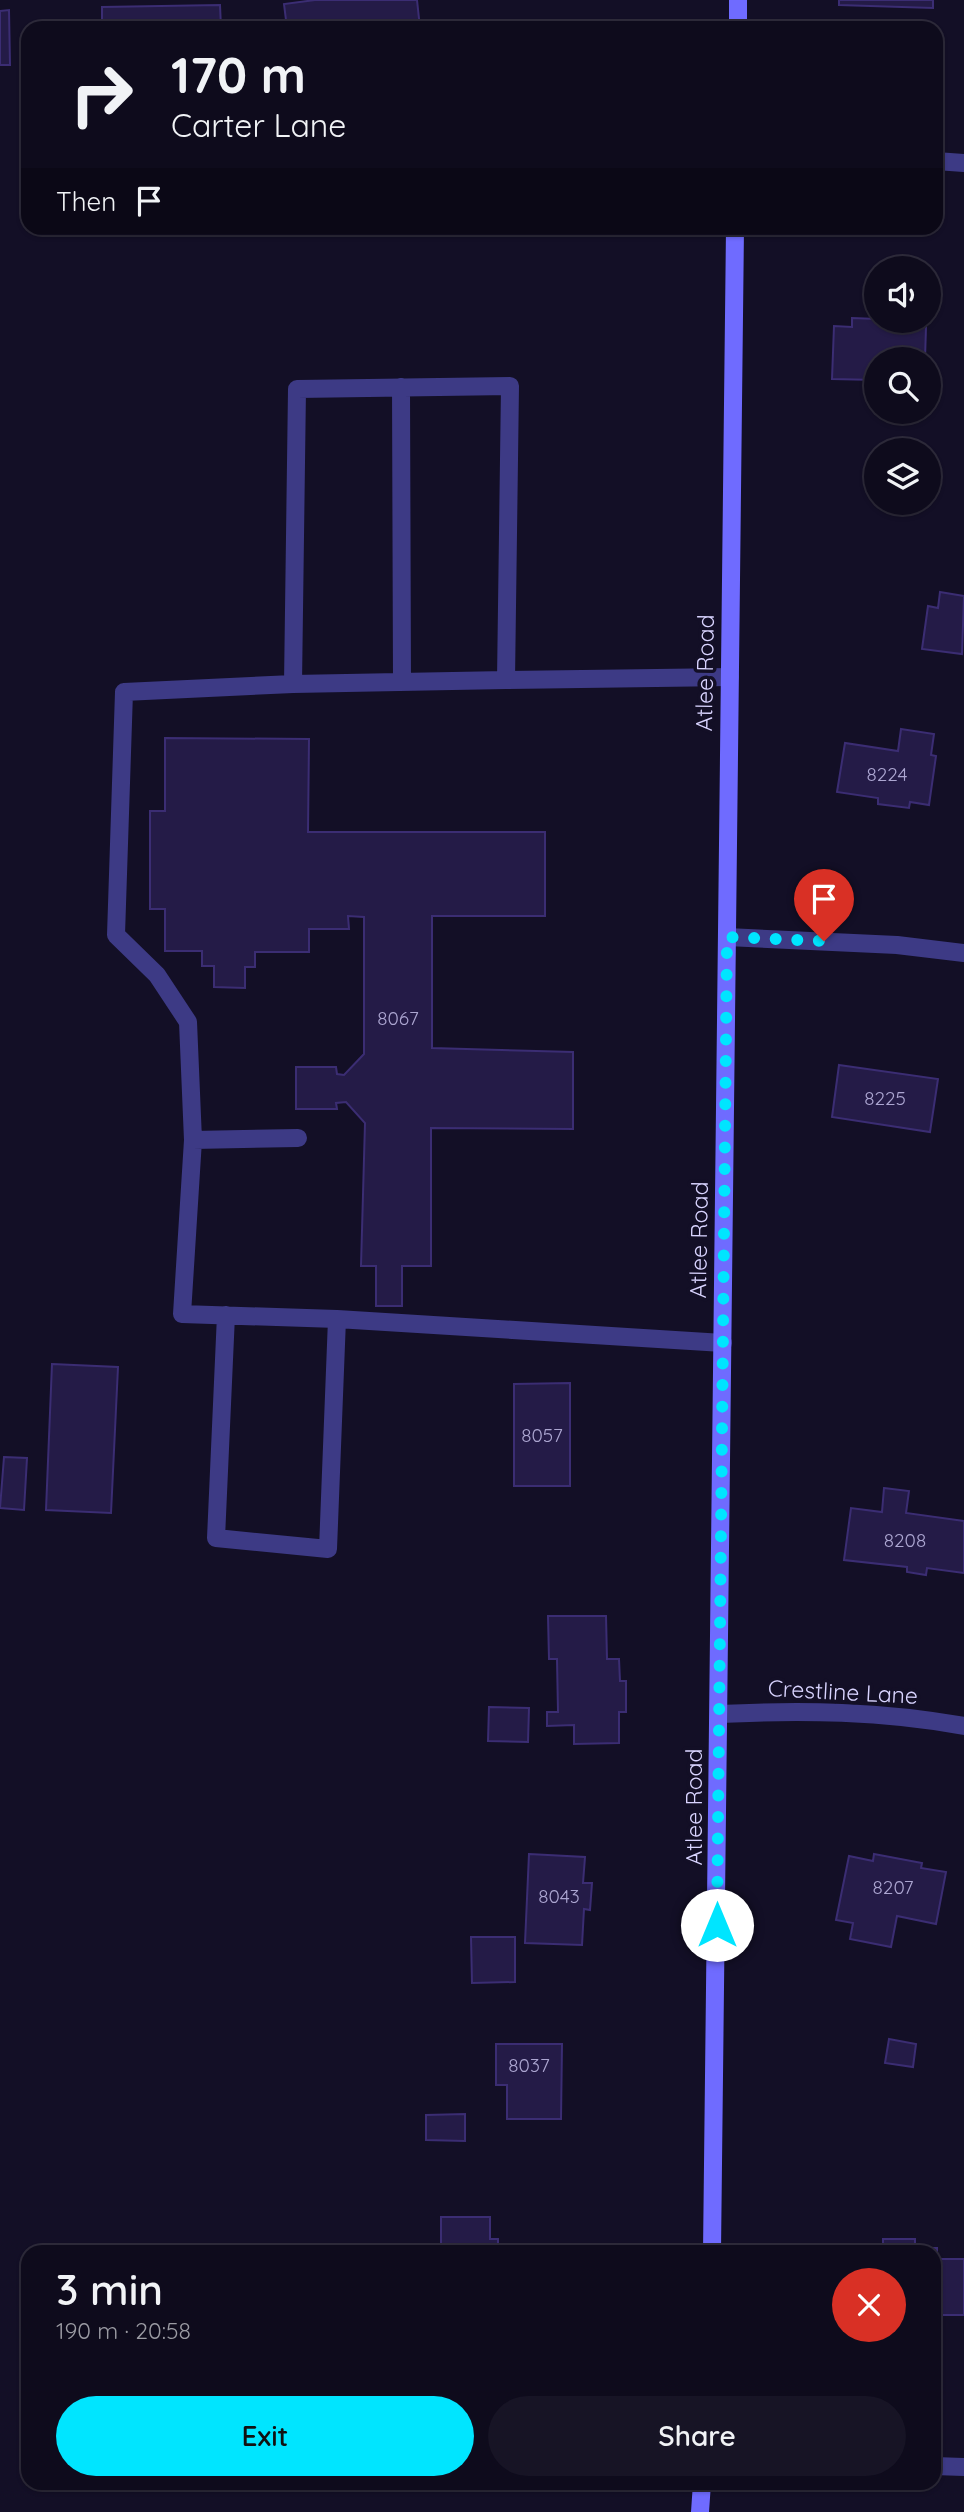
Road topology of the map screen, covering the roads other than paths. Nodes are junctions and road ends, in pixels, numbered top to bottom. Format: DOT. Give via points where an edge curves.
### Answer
graph roads {
  1 [pos="738,0"];
  2 [pos="738,21"];
  3 [pos="943,162"];
  4 [pos="964,163"];
  5 [pos="735,235"];
  6 [pos="401,387"];
  7 [pos="730,677"];
  8 [pos="506,680"];
  9 [pos="402,682"];
  10 [pos="293,684"];
  11 [pos="727,937"];
  12 [pos="964,953"];
  13 [pos="298,1138"];
  14 [pos="193,1140"];
  15 [pos="226,1315"];
  16 [pos="337,1320"];
  17 [pos="723,1343"];
  18 [pos="719,1714"];
  19 [pos="964,1727"];
  20 [pos="712,2245"];
  21 [pos="941,2466"];
  22 [pos="964,2467"];
  23 [pos="702,2490"];
  24 [pos="700,2512"];
  1 -- 2 [label="main road"];
  3 -- 4 [label="street"];
  5 -- 7 [label="main road, Atlee Road"];
  6 -- 8 [label="street" via="510,386"];
  6 -- 9 [label="street"];
  6 -- 10 [label="street" via="297,388"];
  7 -- 8 [label="street"];
  7 -- 11 [label="main road, Atlee Road"];
  8 -- 9 [label="street"];
  9 -- 10 [label="street"];
  10 -- 14 [label="street" via="124,692 116,935 157,975 188,1022"];
  11 -- 12 [label="street"];
  11 -- 17 [label="main road, Atlee Road"];
  13 -- 14 [label="street"];
  14 -- 15 [label="street" via="182,1314"];
  15 -- 16 [label="street"];
  15 -- 16 [label="street" via="216,1538 328,1549"];
  16 -- 17 [label="street"];
  17 -- 18 [label="main road, Atlee Road"];
  18 -- 19 [label="street, Crestline Lane" via="878,1713"];
  18 -- 20 [label="main road, Atlee Road"];
  21 -- 22 [label="street"];
  23 -- 24 [label="main road"];
}
